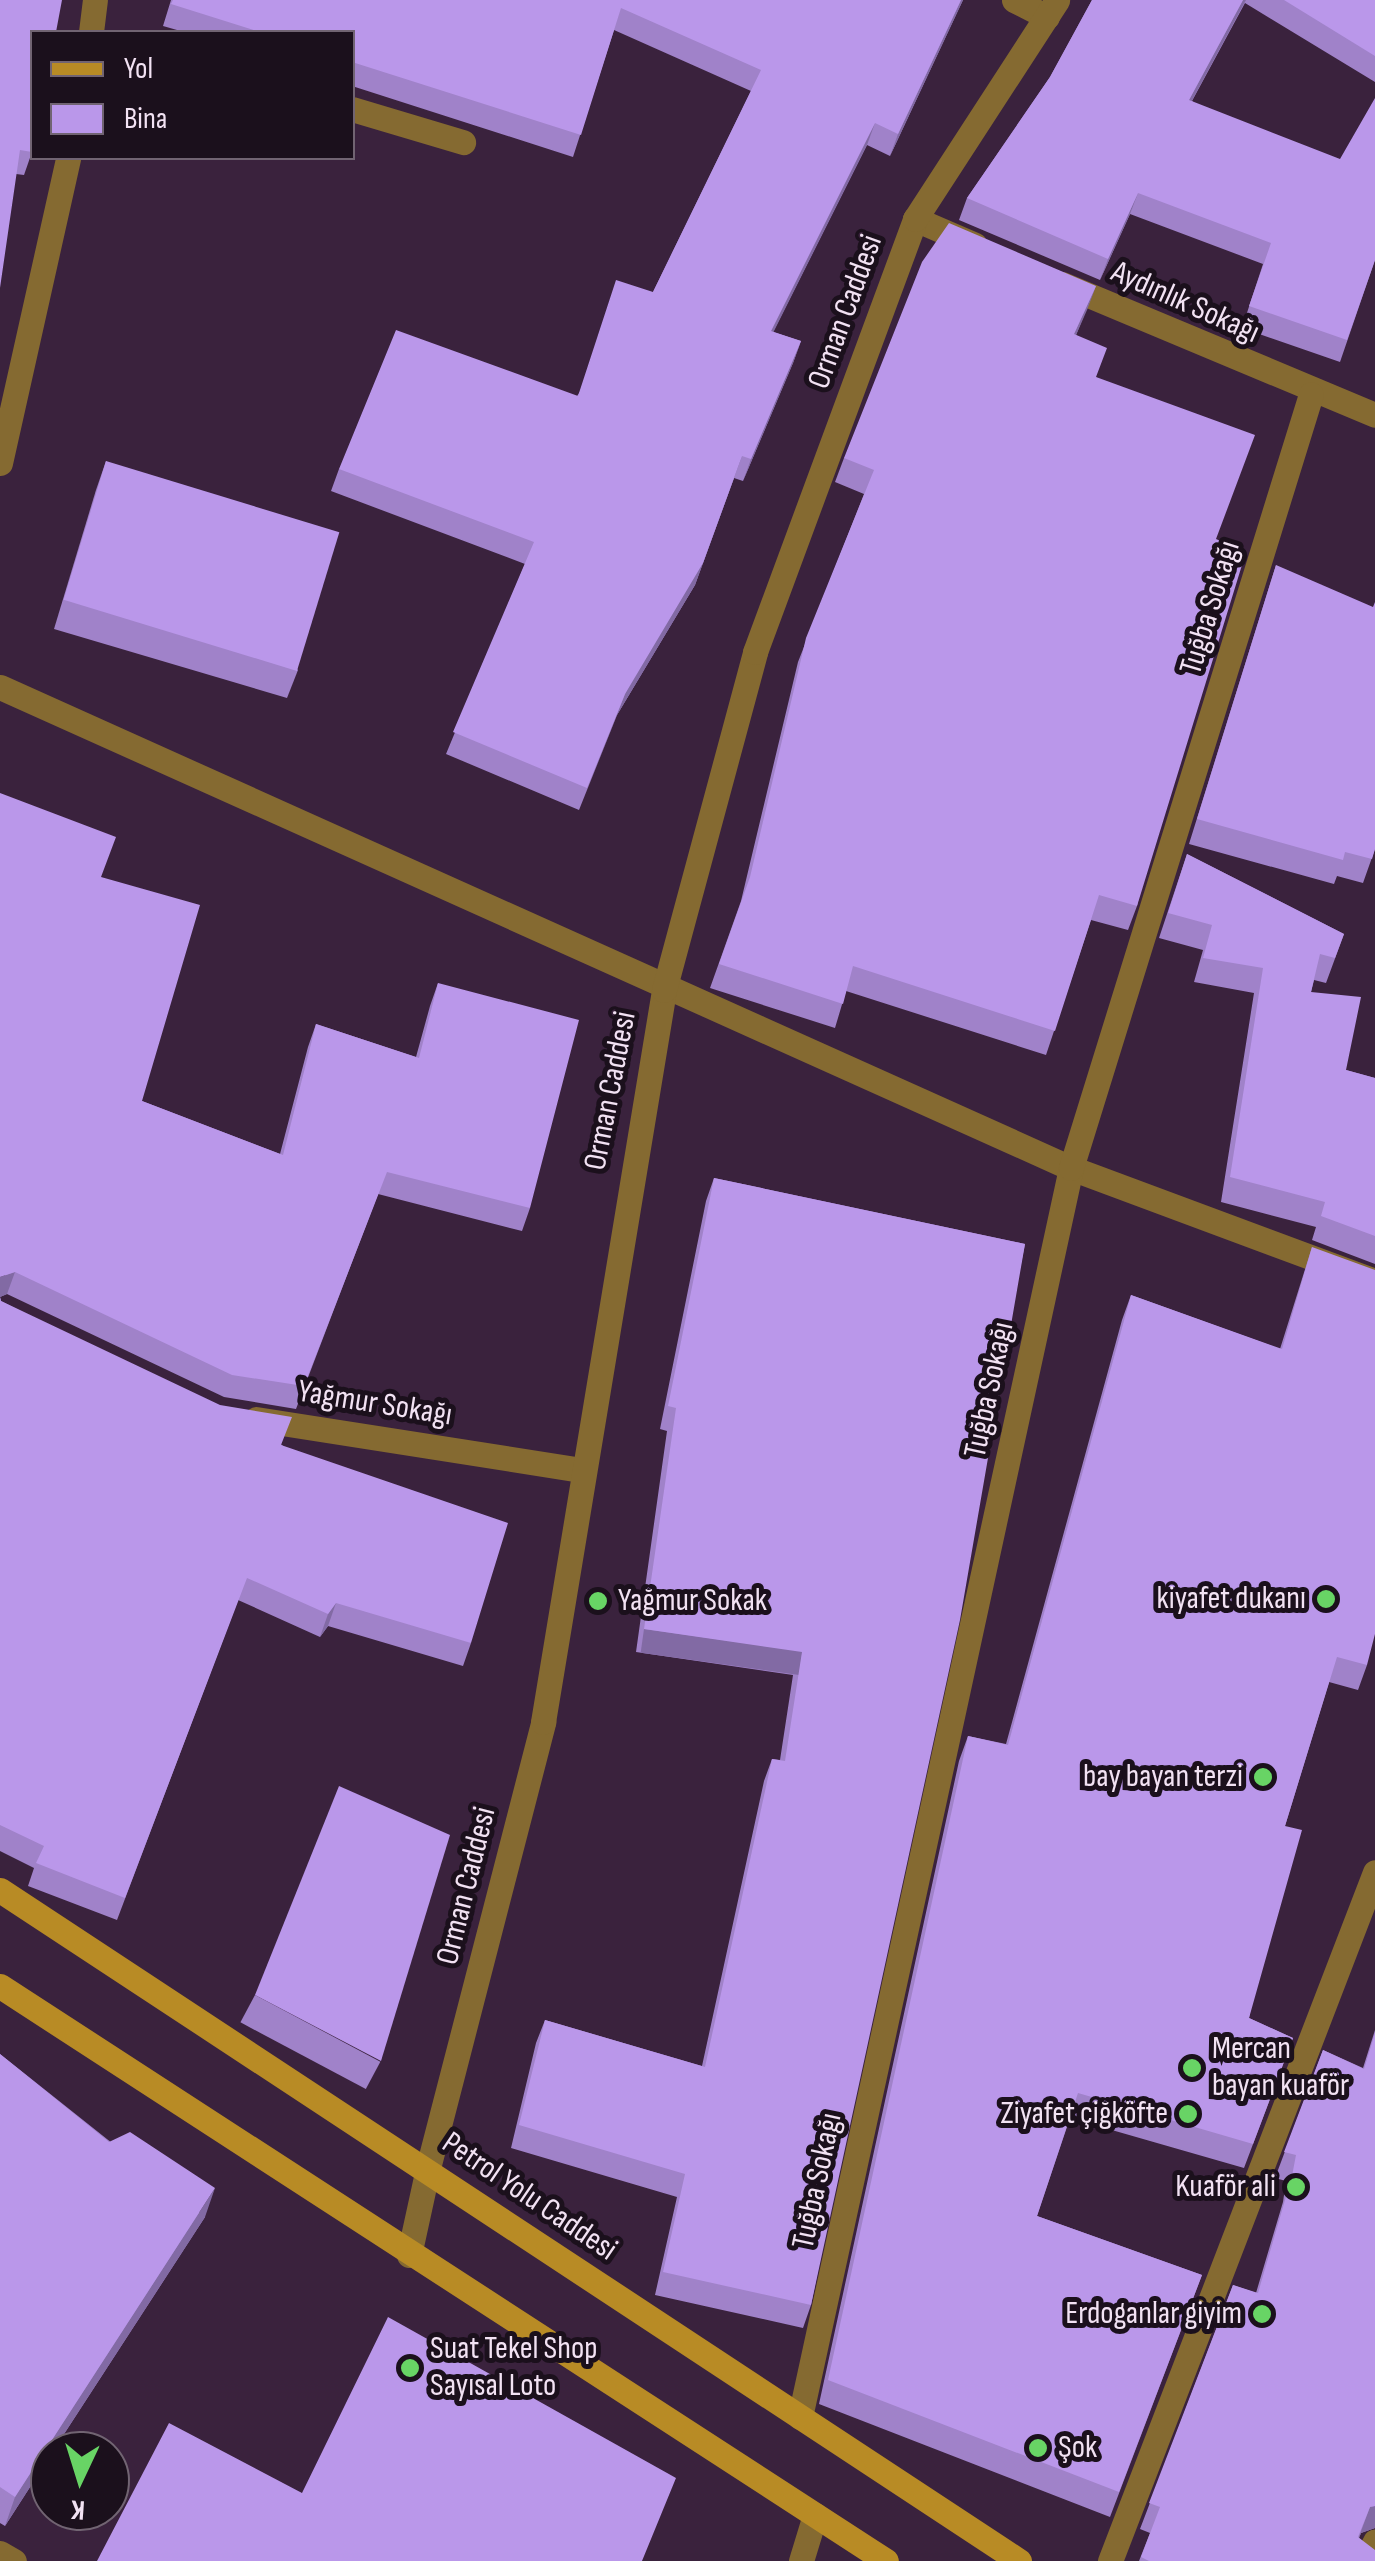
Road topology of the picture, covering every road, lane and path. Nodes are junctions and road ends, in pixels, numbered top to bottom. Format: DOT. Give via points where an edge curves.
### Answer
graph roads {
  1 [pos="95,0"];
  2 [pos="1014,0"];
  3 [pos="1052,8"];
  4 [pos="94,30"];
  5 [pos="355,110"];
  6 [pos="463,142"];
  7 [pos="68,160"];
  8 [pos="915,219"];
  9 [pos="1005,259"];
  10 [pos="1041,275"];
  11 [pos="1311,394"];
  12 [pos="1375,415"];
  13 [pos="0,463"];
  14 [pos="0,687"];
  15 [pos="664,990"];
  16 [pos="1071,1168"];
  17 [pos="1375,1281"];
  18 [pos="218,1413"];
  19 [pos="582,1470"];
  20 [pos="1375,1872"];
  21 [pos="0,1890"];
  22 [pos="0,1986"];
  23 [pos="428,2168"];
  24 [pos="408,2255"];
  25 [pos="800,2417"];
  26 [pos="815,2515"];
  27 [pos="1375,2542"];
  28 [pos="0,2553"];
  29 [pos="14,2561"];
  30 [pos="801,2561"];
  31 [pos="886,2561"];
  32 [pos="1019,2561"];
  33 [pos="1110,2561"];
  34 [pos="1365,2561"];
  1 -- 4 [label="street"];
  2 -- 3 [label="street"];
  3 -- 8 [label="street, Orman Caddesi"];
  5 -- 6 [label="street"];
  7 -- 13 [label="street"];
  8 -- 9 [label="street"];
  8 -- 15 [label="street, Orman Caddesi" via="755,652"];
  10 -- 11 [label="street, Aydınlık Sokağı"];
  11 -- 12 [label="street, Aydınlık Sokağı"];
  11 -- 16 [label="street, Tuğba Sokağı"];
  14 -- 15 [label="street"];
  15 -- 16 [label="street"];
  15 -- 19 [label="street, Orman Caddesi"];
  16 -- 17 [label="street"];
  16 -- 25 [label="street, Tuğba Sokağı"];
  18 -- 19 [label="street, Yağmur Sokağı"];
  19 -- 23 [label="street, Orman Caddesi" via="542,1722"];
  20 -- 33 [label="street"];
  21 -- 23 [label="main road, Petrol Yolu Caddesi"];
  22 -- 24 [label="main road"];
  23 -- 24 [label="street, Orman Caddesi"];
  23 -- 25 [label="main road, Petrol Yolu Caddesi"];
  24 -- 26 [label="main road"];
  25 -- 32 [label="main road, Petrol Yolu Caddesi"];
  26 -- 30 [label="street"];
  26 -- 31 [label="main road"];
  27 -- 34 [label="street"];
  28 -- 29 [label="street"];
}
